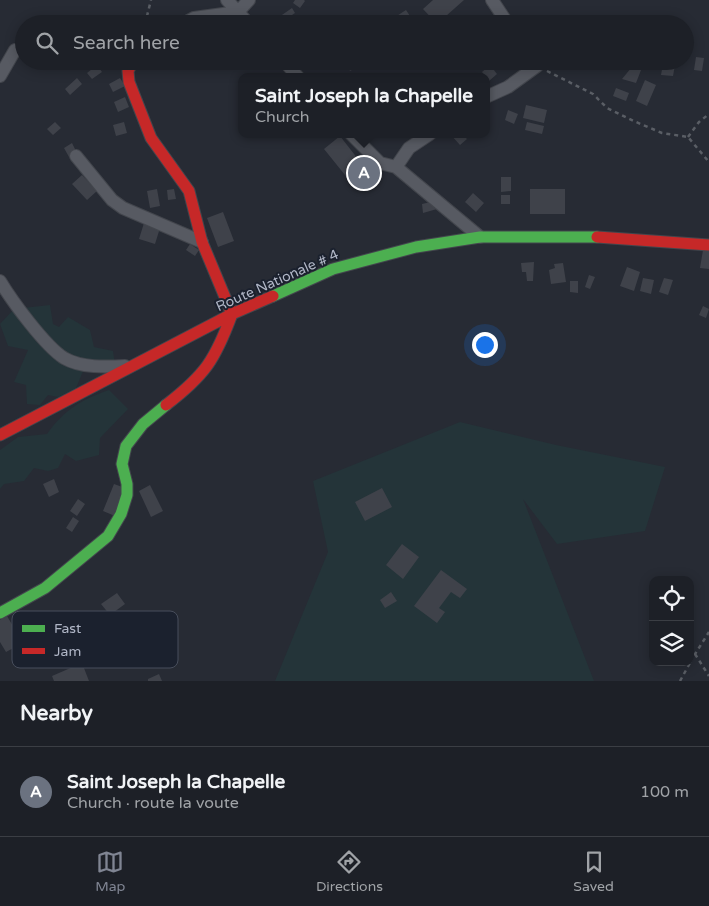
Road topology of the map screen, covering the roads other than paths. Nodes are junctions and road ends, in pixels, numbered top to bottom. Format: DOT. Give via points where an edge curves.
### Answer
graph roads {
  1 [pos="227,0"];
  2 [pos="249,0"];
  3 [pos="492,0"];
  4 [pos="238,12"];
  5 [pos="216,15"];
  6 [pos="241,15"];
  7 [pos="502,15"];
  8 [pos="15,50"];
  9 [pos="128,70"];
  10 [pos="528,70"];
  11 [pos="0,76"];
  12 [pos="490,95"];
  13 [pos="355,138"];
  14 [pos="424,138"];
  15 [pos="76,156"];
  16 [pos="396,167"];
  17 [pos="480,237"];
  18 [pos="202,242"];
  19 [pos="709,245"];
  20 [pos="0,281"];
  21 [pos="232,314"];
  22 [pos="132,366"];
  23 [pos="0,435"];
  24 [pos="0,613"];
  1 -- 4 [label="street"];
  2 -- 4 [label="street"];
  3 -- 7 [label="street"];
  4 -- 5 [label="street"];
  4 -- 6 [label="street"];
  8 -- 11 [label="street"];
  9 -- 18 [label="main road" via="128,82 151,138 189,191"];
  10 -- 12 [label="street"];
  13 -- 16 [label="street" via="380,162"];
  14 -- 16 [label="street" via="409,148"];
  15 -- 18 [label="street" via="112,200 123,208"];
  16 -- 17 [label="street"];
  17 -- 19 [label="main road, Route Nationale # 4" via="599,237"];
  17 -- 21 [label="main road, Route Nationale # 4" via="416,247 333,269"];
  18 -- 21 [label="main road"];
  20 -- 22 [label="street" via="46,342 65,358 98,367"];
  21 -- 22 [label="main road, Route Nationale # 4"];
  21 -- 24 [label="main road" via="217,353 206,370 141,424 126,447 121,468 127,492 116,525 108,536 45,588"];
  22 -- 23 [label="main road, Route Nationale # 4"];
}
